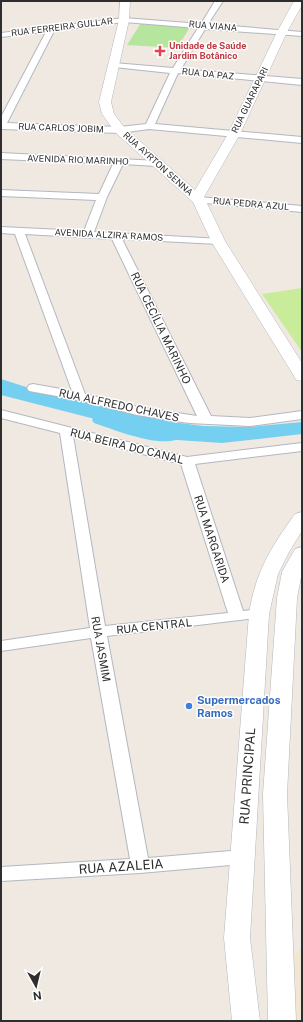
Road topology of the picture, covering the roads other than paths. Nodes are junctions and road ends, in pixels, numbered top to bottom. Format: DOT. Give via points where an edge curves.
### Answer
graph roads {
  1 [pos="125,1"];
  2 [pos="219,1"];
  3 [pos="299,1"];
  4 [pos="124,20"];
  5 [pos="203,26"];
  6 [pos="51,28"];
  7 [pos="282,32"];
  8 [pos="302,34"];
  9 [pos="1,35"];
  10 [pos="114,66"];
  11 [pos="175,71"];
  12 [pos="261,79"];
  13 [pos="302,82"];
  14 [pos="1,126"];
  15 [pos="149,126"];
  16 [pos="120,130"];
  17 [pos="234,134"];
  18 [pos="302,140"];
  19 [pos="1,156"];
  20 [pos="119,162"];
  21 [pos="156,163"];
  22 [pos="1,193"];
  23 [pos="102,197"];
  24 [pos="198,199"];
  25 [pos="302,209"];
  26 [pos="1,230"];
  27 [pos="20,231"];
  28 [pos="88,234"];
  29 [pos="115,235"];
  30 [pos="218,241"];
  31 [pos="302,376"];
  32 [pos="32,388"];
  33 [pos="80,396"];
  34 [pos="1,414"];
  35 [pos="302,415"];
  36 [pos="206,420"];
  37 [pos="66,431"];
  38 [pos="302,447"];
  39 [pos="187,461"];
  40 [pos="302,518"];
  41 [pos="302,552"];
  42 [pos="248,616"];
  43 [pos="98,632"];
  44 [pos="1,646"];
  45 [pos="242,857"];
  46 [pos="140,866"];
  47 [pos="1,874"];
  48 [pos="246,1021"];
  49 [pos="282,1021"];
  1 -- 4 [label="main road, RUA AYRTON SENNA"];
  2 -- 5 [label="street"];
  3 -- 7 [label="main road, RUA GUARAPARI"];
  4 -- 5 [label="street, RUA VIANA"];
  4 -- 6 [label="street, RUA FERREIRA GULLAR"];
  4 -- 10 [label="main road, RUA AYRTON SENNA"];
  5 -- 7 [label="street, RUA VIANA"];
  5 -- 11 [label="street"];
  6 -- 9 [label="street, RUA FERREIRA GULLAR"];
  6 -- 14 [label="street"];
  7 -- 8 [label="street, RUA VIANA"];
  7 -- 12 [label="main road, RUA GUARAPARI"];
  10 -- 11 [label="street, RUA DA PAZ"];
  10 -- 16 [label="main road, RUA AYRTON SENNA" via="105,102 108,114"];
  11 -- 12 [label="street, RUA DA PAZ"];
  11 -- 15 [label="street"];
  12 -- 13 [label="street, RUA DA PAZ"];
  12 -- 17 [label="main road, RUA GUARAPARI"];
  14 -- 16 [label="street, RUA CARLOS JOBIM"];
  15 -- 16 [label="street, RUA CARLOS JOBIM"];
  15 -- 17 [label="street, RUA CARLOS JOBIM"];
  16 -- 21 [label="main road, RUA AYRTON SENNA"];
  17 -- 18 [label="street, RUA CARLOS JOBIM"];
  17 -- 24 [label="main road, RUA GUARAPARI"];
  19 -- 20 [label="street, AVENIDA RIO MARINHO"];
  20 -- 21 [label="street, AVENIDA RIO MARINHO"];
  20 -- 23 [label="street"];
  21 -- 24 [label="main road, RUA AYRTON SENNA"];
  22 -- 23 [label="street"];
  23 -- 28 [label="street"];
  24 -- 25 [label="street, RUA PEDRA AZUL"];
  24 -- 30 [label="main road, RUA AYRTON SENNA"];
  26 -- 27 [label="street, AVENIDA ALZIRA RAMOS"];
  27 -- 28 [label="street, AVENIDA ALZIRA RAMOS"];
  27 -- 33 [label="street"];
  28 -- 29 [label="street, AVENIDA ALZIRA RAMOS"];
  29 -- 30 [label="street, AVENIDA ALZIRA RAMOS"];
  29 -- 36 [label="street, RUA CECÍLIA MARINHO"];
  30 -- 31 [label="main road, RUA AYRTON SENNA"];
  32 -- 33 [label="street, RUA ALFREDO CHAVES"];
  33 -- 36 [label="street, RUA ALFREDO CHAVES" via="137,411"];
  34 -- 37 [label="street, RUA BEIRA DO CANAL"];
  35 -- 36 [label="street, RUA ALFREDO CHAVES" via="262,421"];
  37 -- 39 [label="street, RUA BEIRA DO CANAL"];
  37 -- 43 [label="street, RUA JASMIM"];
  38 -- 39 [label="street, RUA BEIRA DO CANAL"];
  39 -- 42 [label="street, RUA MARGARIDA"];
  40 -- 42 [label="main road, RUA PRINCIPAL" via="271,564 261,592"];
  41 -- 49 [label="main road" via="292,572 287,598 275,794"];
  42 -- 43 [label="street, RUA CENTRAL"];
  42 -- 45 [label="main road, RUA PRINCIPAL"];
  43 -- 44 [label="street, RUA CENTRAL"];
  43 -- 46 [label="street, RUA JASMIM"];
  45 -- 46 [label="street, RUA AZALEIA"];
  45 -- 48 [label="main road, RUA PRINCIPAL" via="237,938"];
  46 -- 47 [label="street, RUA AZALEIA"];
}
